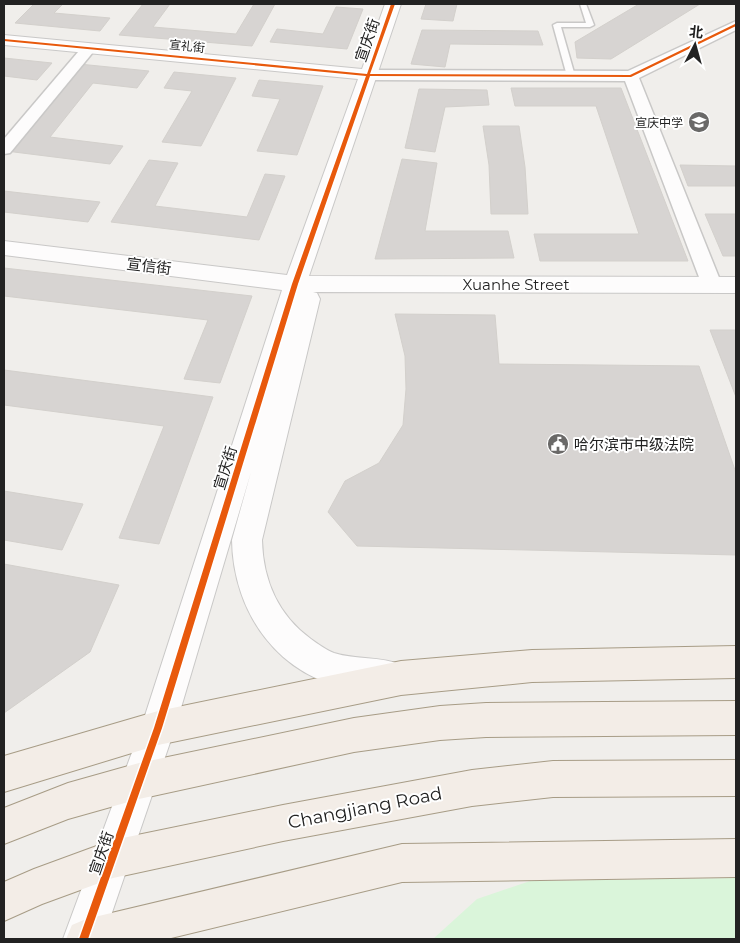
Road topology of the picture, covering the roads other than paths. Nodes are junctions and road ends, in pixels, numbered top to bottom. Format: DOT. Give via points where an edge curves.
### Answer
graph roads {
  1 [pos="393,4"];
  2 [pos="583,4"];
  3 [pos="736,25"];
  4 [pos="4,40"];
  5 [pos="89,48"];
  6 [pos="369,75"];
  7 [pos="571,76"];
  8 [pos="631,76"];
  9 [pos="4,149"];
  10 [pos="4,248"];
  11 [pos="304,284"];
  12 [pos="712,285"];
  13 [pos="736,285"];
  14 [pos="736,662"];
  15 [pos="401,678"];
  16 [pos="736,718"];
  17 [pos="158,728"];
  18 [pos="4,774"];
  19 [pos="736,778"];
  20 [pos="138,781"];
  21 [pos="4,826"];
  22 [pos="736,858"];
  23 [pos="112,859"];
  24 [pos="4,902"];
  25 [pos="85,939"];
  1 -- 6 [label="street, 宣庆街"];
  2 -- 7 [label="lane" via="590,25 557,25"];
  3 -- 8 [label="street"];
  4 -- 5 [label="street, 宣礼街"];
  5 -- 6 [label="street, 宣礼街"];
  5 -- 9 [label="street"];
  6 -- 7 [label="street"];
  6 -- 11 [label="street, 宣庆街"];
  7 -- 8 [label="street"];
  8 -- 12 [label="street"];
  10 -- 11 [label="street, 宣信街"];
  11 -- 12 [label="street, Xuanhe Street"];
  11 -- 15 [label="street" via="247,540 255,588 272,625 294,645 327,667"];
  11 -- 17 [label="street, 宣庆街"];
  12 -- 13 [label="street, Xuanhe Street"];
  14 -- 15 [label="main road" via="532,666"];
  15 -- 17 [label="main road"];
  16 -- 20 [label="main road" via="440,723 354,735"];
  17 -- 18 [label="main road"];
  17 -- 20 [label="street, 宣庆街"];
  19 -- 23 [label="main road, Changjiang Road" via="552,779 472,788"];
  20 -- 21 [label="main road" via="68,801"];
  20 -- 23 [label="street, 宣庆街"];
  22 -- 25 [label="main road" via="402,863"];
  23 -- 24 [label="main road, Changjiang Road"];
  23 -- 25 [label="street, 宣庆街"];
}
